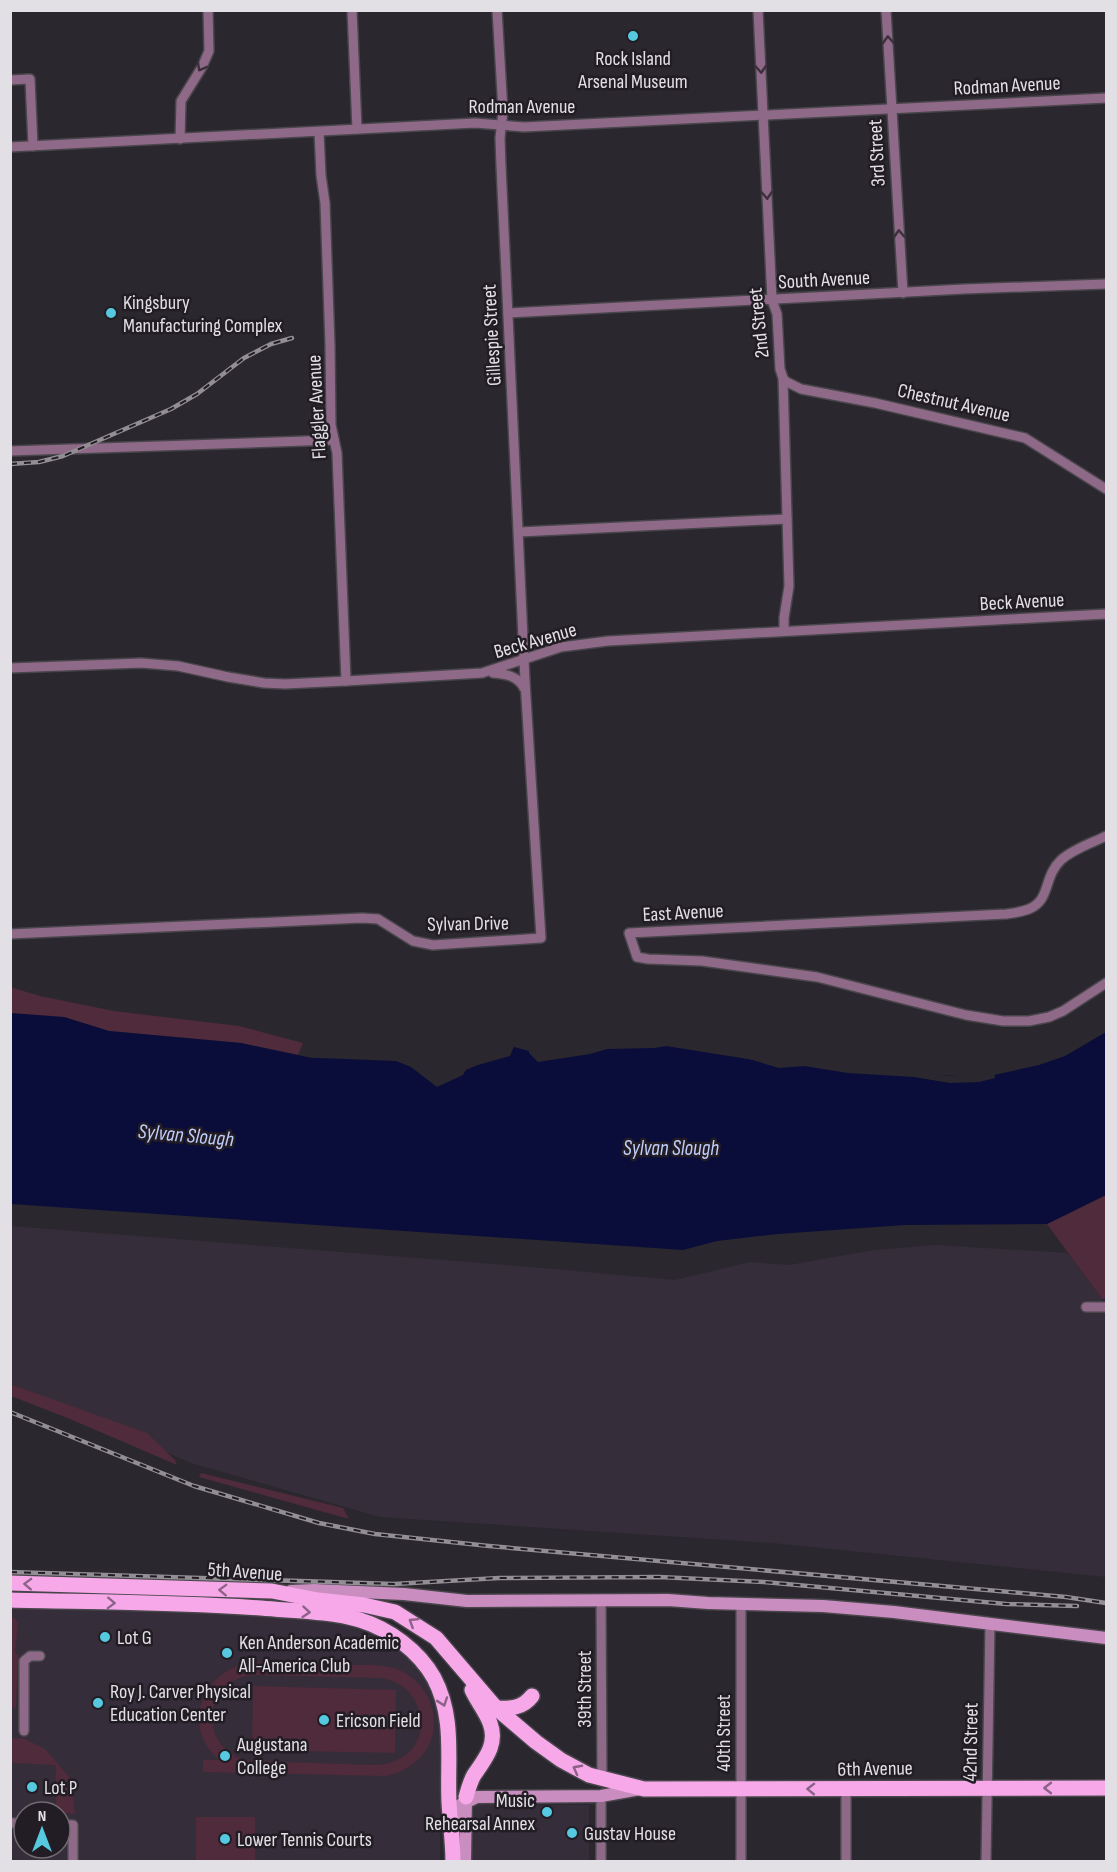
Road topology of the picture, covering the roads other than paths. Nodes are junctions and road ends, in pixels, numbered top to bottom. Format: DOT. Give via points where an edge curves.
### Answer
graph roads {
  1 [pos="208,10"];
  2 [pos="352,10"];
  3 [pos="497,10"];
  4 [pos="758,10"];
  5 [pos="886,10"];
  6 [pos="10,80"];
  7 [pos="1107,98"];
  8 [pos="891,109"];
  9 [pos="764,115"];
  10 [pos="501,125"];
  11 [pos="357,129"];
  12 [pos="319,132"];
  13 [pos="180,139"];
  14 [pos="33,146"];
  15 [pos="10,147"];
  16 [pos="1107,284"];
  17 [pos="903,293"];
  18 [pos="772,300"];
  19 [pos="508,313"];
  20 [pos="783,378"];
  21 [pos="334,440"];
  22 [pos="10,451"];
  23 [pos="1107,489"];
  24 [pos="787,519"];
  25 [pos="519,532"];
  26 [pos="1107,614"];
  27 [pos="784,631"];
  28 [pos="525,659"];
  29 [pos="10,668"];
  30 [pos="479,673"];
  31 [pos="346,681"];
  32 [pos="526,692"];
  33 [pos="1107,836"];
  34 [pos="10,934"];
  35 [pos="1107,982"];
  36 [pos="1086,1307"];
  37 [pos="1107,1307"];
  38 [pos="10,1583"];
  39 [pos="272,1591"];
  40 [pos="602,1599"];
  41 [pos="10,1600"];
  42 [pos="741,1604"];
  43 [pos="990,1623"];
  44 [pos="1107,1638"];
  45 [pos="40,1656"];
  46 [pos="456,1661"];
  47 [pos="532,1696"];
  48 [pos="496,1708"];
  49 [pos="24,1731"];
  50 [pos="602,1779"];
  51 [pos="987,1788"];
  52 [pos="1107,1788"];
  53 [pos="644,1789"];
  54 [pos="741,1790"];
  55 [pos="846,1790"];
  56 [pos="600,1796"];
  57 [pos="466,1799"];
  58 [pos="72,1825"];
  59 [pos="451,1826"];
  60 [pos="74,1862"];
  61 [pos="453,1862"];
  62 [pos="465,1862"];
  63 [pos="601,1862"];
  64 [pos="741,1862"];
  65 [pos="846,1862"];
  66 [pos="986,1862"];
  1 -- 13 [label="street, one-way" via="209,51 181,101"];
  2 -- 11 [label="street"];
  3 -- 10 [label="street, Gillespie Street"];
  4 -- 9 [label="street, 2nd Street, one-way"];
  8 -- 5 [label="street, 3rd Street, one-way"];
  6 -- 14 [label="street" via="30,79"];
  7 -- 8 [label="street, Rodman Avenue"];
  8 -- 9 [label="street, Rodman Avenue"];
  17 -- 8 [label="street, 3rd Street, one-way"];
  9 -- 10 [label="street, Rodman Avenue"];
  9 -- 18 [label="street, 2nd Street, one-way"];
  10 -- 11 [label="street, Rodman Avenue"];
  10 -- 19 [label="street, Gillespie Street"];
  11 -- 12 [label="street, Rodman Avenue"];
  12 -- 13 [label="street, Rodman Avenue"];
  12 -- 21 [label="street, Flaggler Avenue" via="326,203"];
  13 -- 14 [label="street, Rodman Avenue"];
  14 -- 15 [label="street, Rodman Avenue"];
  16 -- 17 [label="street, South Avenue"];
  17 -- 18 [label="street, South Avenue"];
  18 -- 19 [label="street, South Avenue"];
  18 -- 20 [label="street, 2nd Street"];
  19 -- 25 [label="street, Gillespie Street"];
  20 -- 23 [label="street, Chestnut Avenue" via="801,389 1025,438"];
  20 -- 24 [label="street, 2nd Street"];
  21 -- 22 [label="street"];
  21 -- 31 [label="street, Flaggler Avenue"];
  24 -- 25 [label="street"];
  24 -- 27 [label="street, 2nd Street" via="789,586"];
  25 -- 28 [label="street, Gillespie Street"];
  26 -- 27 [label="street, Beck Avenue"];
  27 -- 28 [label="street, Beck Avenue" via="578,644"];
  28 -- 30 [label="street, Beck Avenue"];
  28 -- 32 [label="street, Sylvan Drive"];
  29 -- 31 [label="street, Beck Avenue" via="151,663 255,682"];
  30 -- 31 [label="street, Beck Avenue"];
  30 -- 32 [label="street" via="510,675 521,681"];
  32 -- 34 [label="street, Sylvan Drive" via="541,938 433,945 413,941 378,919 362,918"];
  33 -- 35 [label="street, East Avenue" via="1060,861 1050,874 1045,896 1030,909 629,933 637,957 702,961 816,977 1003,1021 1049,1017"];
  36 -- 37 [label="street"];
  39 -- 38 [label="main road, 5th Avenue, one-way"];
  39 -- 40 [label="street" via="404,1594 467,1601"];
  46 -- 39 [label="main road, 5th Avenue, one-way" via="436,1638 395,1612"];
  40 -- 42 [label="street"];
  40 -- 50 [label="street, 39th Street"];
  41 -- 59 [label="main road, 5th Avenue, one-way" via="234,1607 346,1617 390,1633 424,1663 446,1708"];
  42 -- 43 [label="street" via="840,1607"];
  42 -- 54 [label="street, 40th Street"];
  43 -- 44 [label="street"];
  43 -- 51 [label="street, 42nd Street"];
  45 -- 49 [label="street" via="24,1661"];
  46 -- 48 [label="main road, 6th Avenue"];
  46 -- 57 [label="main road" via="492,1730 491,1748"];
  47 -- 48 [label="main road" via="518,1706"];
  50 -- 48 [label="main road, 6th Avenue, one-way" via="561,1760"];
  50 -- 53 [label="main road, 6th Avenue"];
  52 -- 51 [label="main road, 6th Avenue, one-way"];
  51 -- 55 [label="main road, 6th Avenue"];
  51 -- 66 [label="street, 42nd Street"];
  53 -- 54 [label="main road, 6th Avenue"];
  53 -- 56 [label="street, 6th Avenue"];
  55 -- 54 [label="main road, 6th Avenue, one-way"];
  54 -- 64 [label="street, 40th Street"];
  55 -- 65 [label="street"];
  56 -- 57 [label="street, 6th Avenue"];
  56 -- 63 [label="street"];
  57 -- 59 [label="street" via="456,1810"];
  57 -- 62 [label="street"];
  58 -- 60 [label="street"];
  59 -- 61 [label="main road, 5th Avenue"];
}
